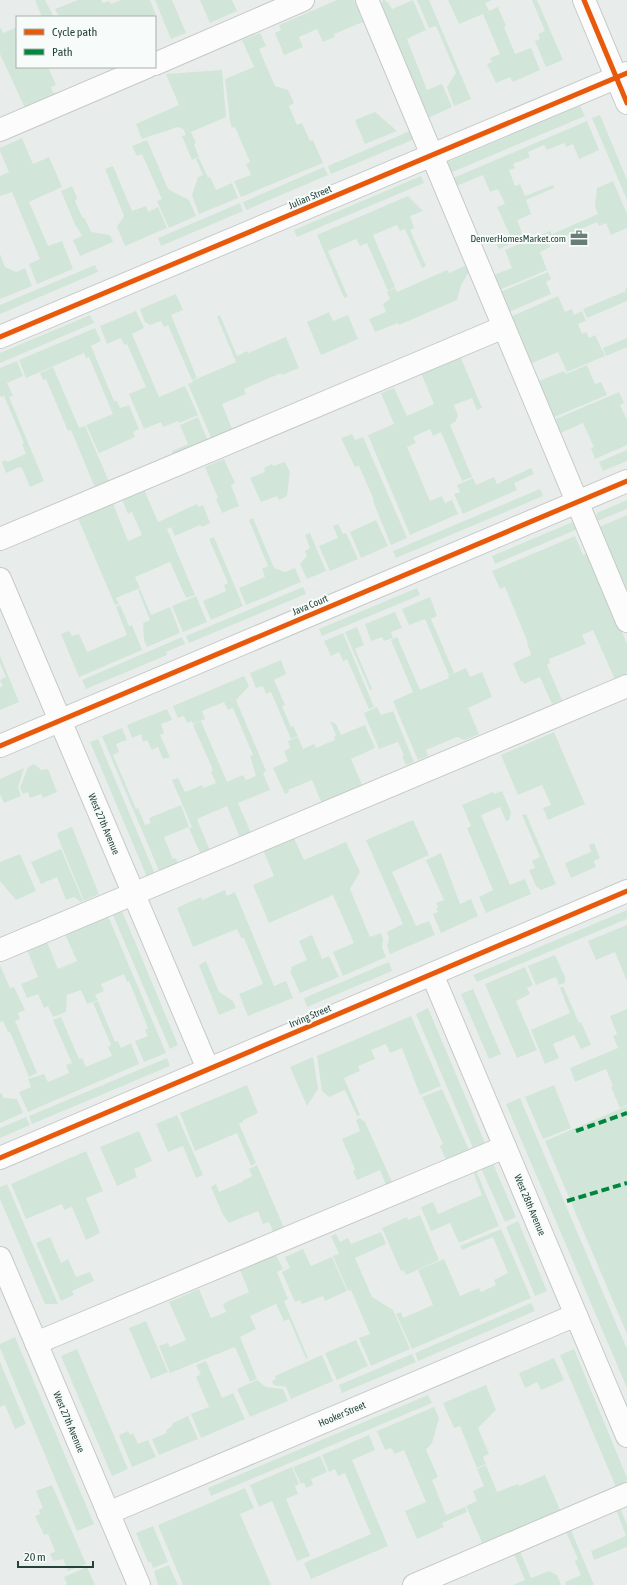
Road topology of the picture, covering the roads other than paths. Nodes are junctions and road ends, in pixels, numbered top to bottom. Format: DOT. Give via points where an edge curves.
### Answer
graph roads {
  1 [pos="303,0"];
  2 [pos="367,0"];
  3 [pos="584,0"];
  4 [pos="156,64"];
  5 [pos="145,68"];
  6 [pos="622,75"];
  7 [pos="627,103"];
  8 [pos="0,130"];
  9 [pos="432,155"];
  10 [pos="504,327"];
  11 [pos="0,337"];
  12 [pos="627,481"];
  13 [pos="577,502"];
  14 [pos="0,539"];
  15 [pos="0,579"];
  16 [pos="627,621"];
  17 [pos="627,686"];
  18 [pos="60,721"];
  19 [pos="0,746"];
  20 [pos="627,891"];
  21 [pos="134,894"];
  22 [pos="0,950"];
  23 [pos="432,974"];
  24 [pos="208,1069"];
  25 [pos="505,1147"];
  26 [pos="0,1158"];
  27 [pos="0,1258"];
  28 [pos="576,1315"];
  29 [pos="36,1343"];
  30 [pos="627,1436"];
  31 [pos="627,1494"];
  32 [pos="108,1513"];
  33 [pos="139,1585"];
  34 [pos="414,1585"];
  1 -- 4 [label="street"];
  2 -- 9 [label="street"];
  3 -- 6 [label="street"];
  5 -- 8 [label="street"];
  6 -- 7 [label="street"];
  6 -- 9 [label="street, Julian Street"];
  9 -- 10 [label="street"];
  9 -- 11 [label="street, Julian Street"];
  10 -- 13 [label="street"];
  10 -- 14 [label="street"];
  12 -- 13 [label="street, Java Court"];
  13 -- 16 [label="street"];
  13 -- 18 [label="street, Java Court"];
  15 -- 18 [label="street, West 27th Avenue"];
  17 -- 21 [label="street"];
  18 -- 19 [label="street, Java Court"];
  18 -- 21 [label="street, West 27th Avenue"];
  20 -- 23 [label="street, Irving Street"];
  21 -- 22 [label="street"];
  21 -- 24 [label="street, West 27th Avenue"];
  23 -- 24 [label="street, Irving Street"];
  23 -- 25 [label="street, West 28th Avenue"];
  24 -- 26 [label="street, Irving Street"];
  25 -- 28 [label="street, West 28th Avenue"];
  25 -- 29 [label="street"];
  27 -- 29 [label="street, West 27th Avenue"];
  28 -- 30 [label="street, West 28th Avenue"];
  28 -- 32 [label="street, Hooker Street"];
  29 -- 32 [label="street, West 27th Avenue"];
  31 -- 34 [label="street"];
  32 -- 33 [label="street, West 27th Avenue"];
}
